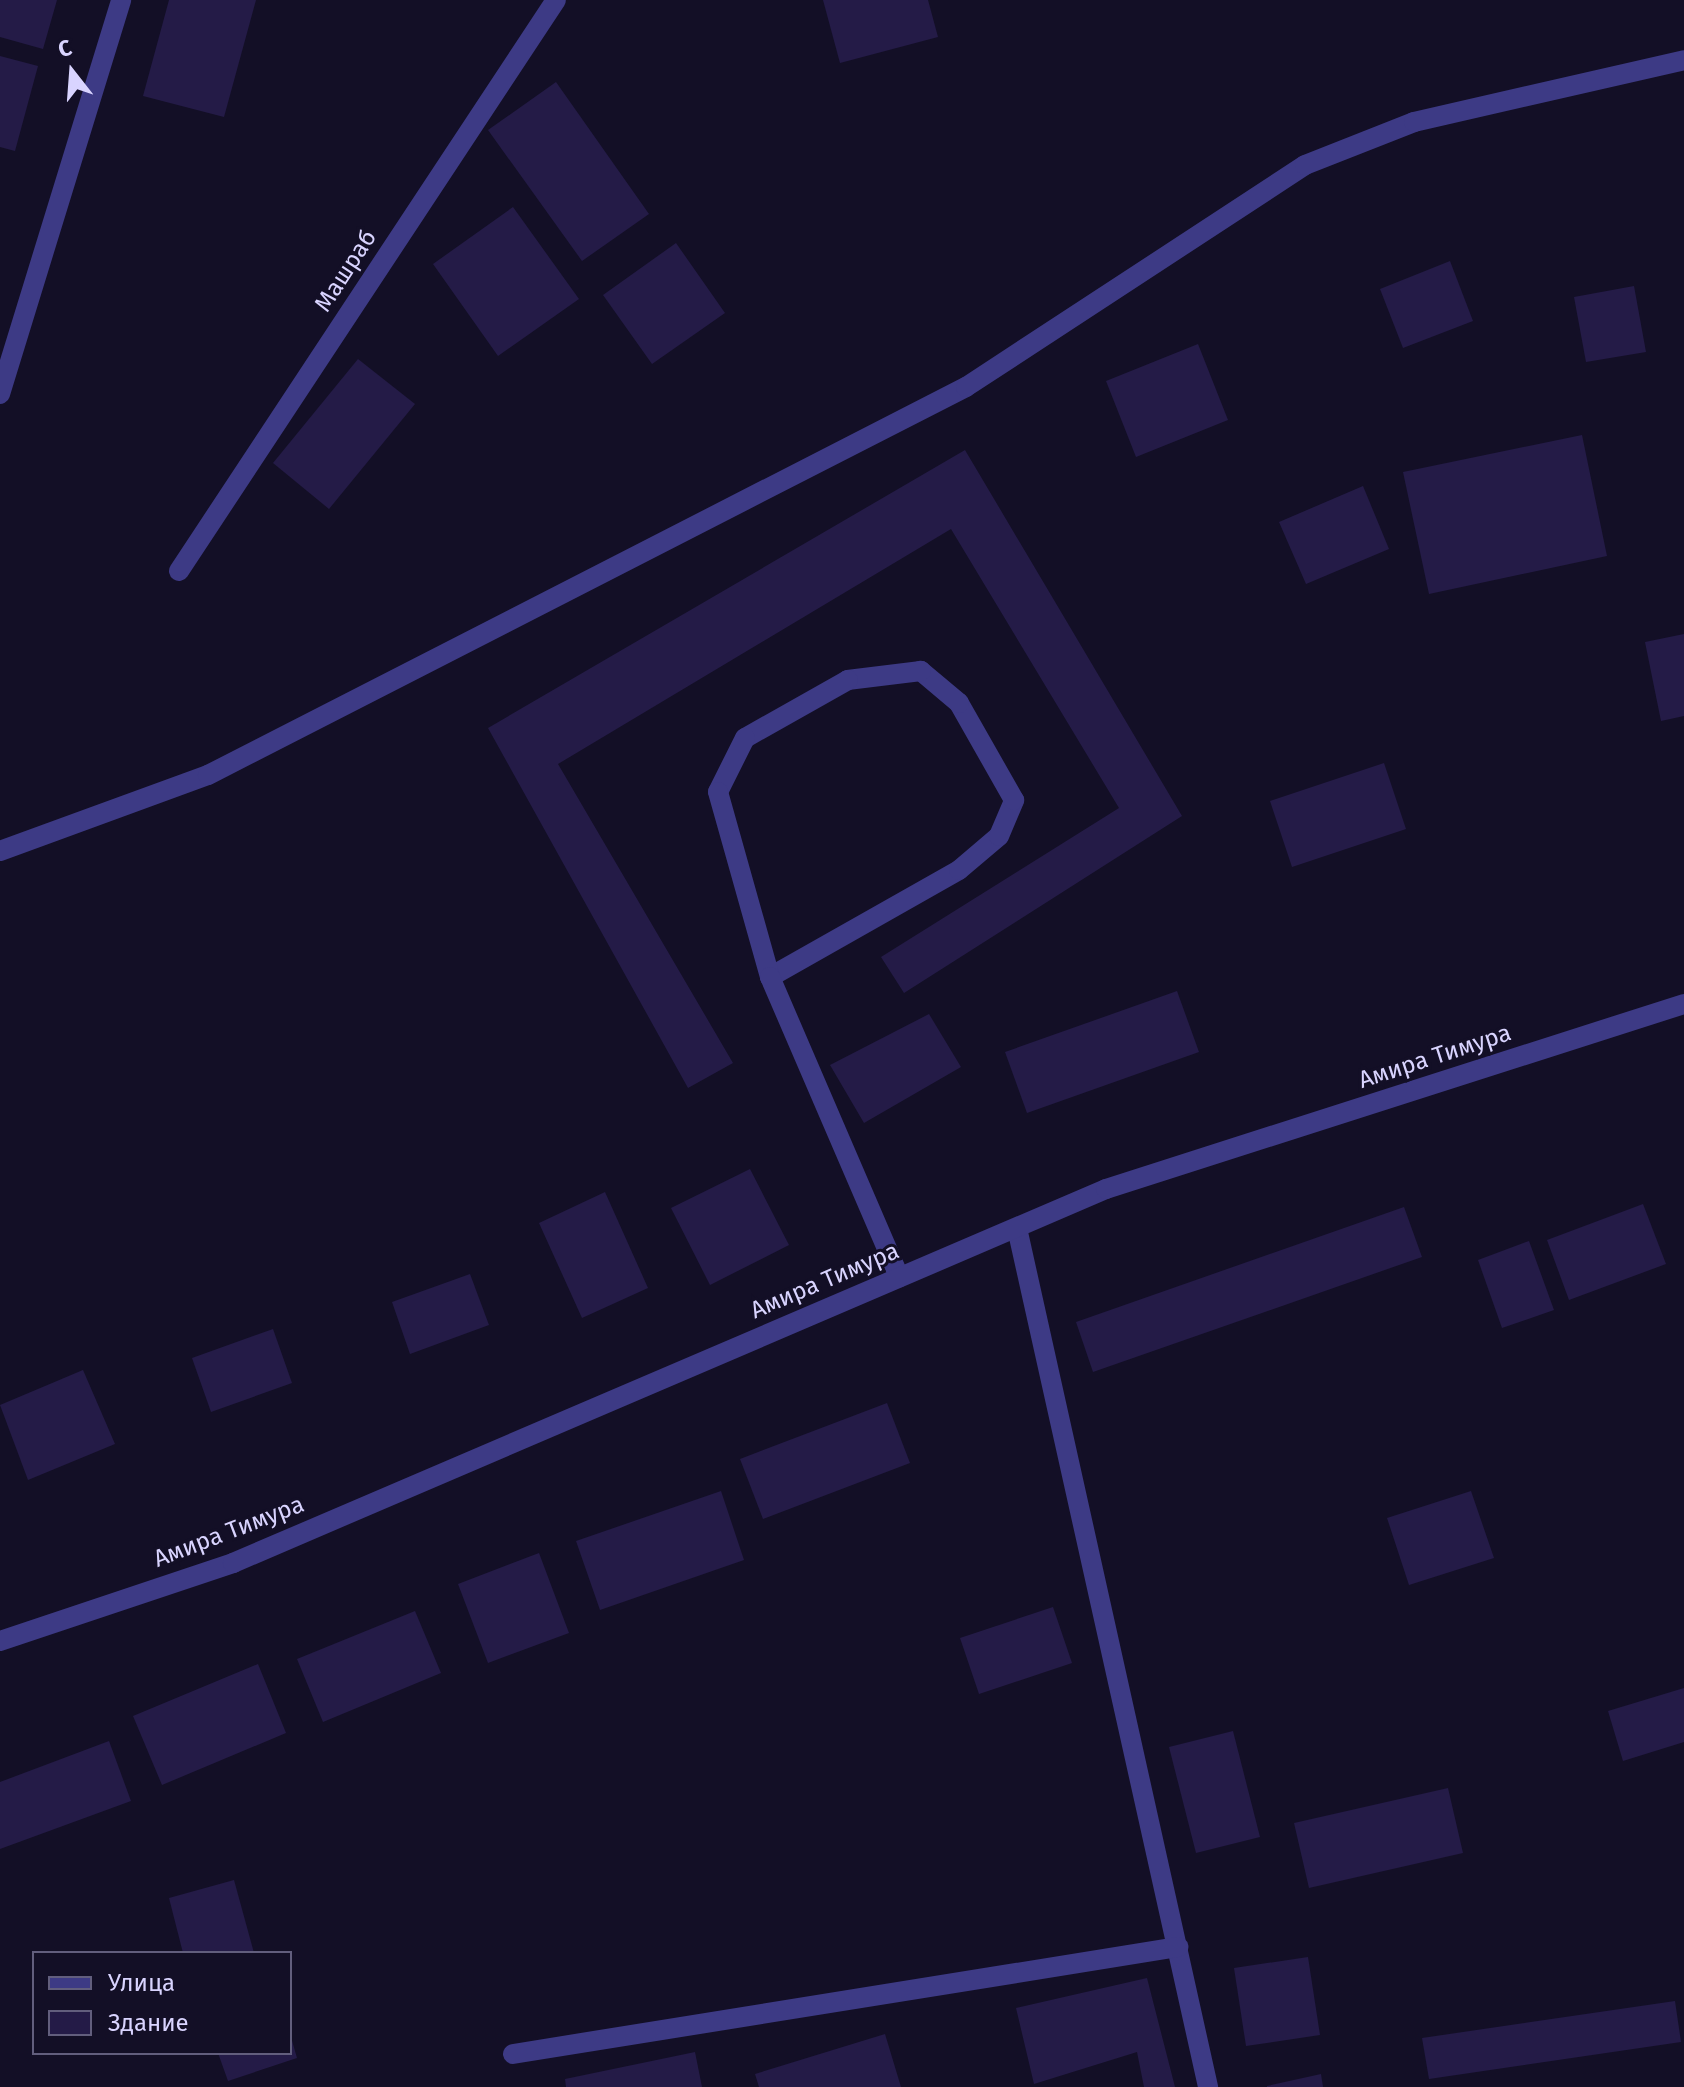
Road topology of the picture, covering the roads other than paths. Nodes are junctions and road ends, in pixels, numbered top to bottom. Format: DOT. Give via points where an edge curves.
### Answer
graph roads {
  1 [pos="121,0"];
  2 [pos="556,0"];
  3 [pos="1684,60"];
  4 [pos="0,394"];
  5 [pos="179,571"];
  6 [pos="0,851"];
  7 [pos="770,977"];
  8 [pos="1684,1004"];
  9 [pos="1017,1228"];
  10 [pos="899,1277"];
  11 [pos="0,1641"];
  12 [pos="1178,1947"];
  13 [pos="513,2054"];
  14 [pos="1208,2087"];
  1 -- 4 [label="street"];
  2 -- 5 [label="street, Машраб"];
  3 -- 6 [label="street" via="1414,122 1305,165 966,387 208,775"];
  7 -- 7 [label="street" via="718,792 745,738 848,680 921,671 959,703 1014,800 999,836 959,870"];
  7 -- 10 [label="street"];
  8 -- 9 [label="street, Амира Тимура" via="1106,1189"];
  9 -- 10 [label="street, Амира Тимура"];
  9 -- 12 [label="street"];
  10 -- 11 [label="street, Амира Тимура" via="233,1563"];
  12 -- 13 [label="street"];
  12 -- 14 [label="street"];
}
